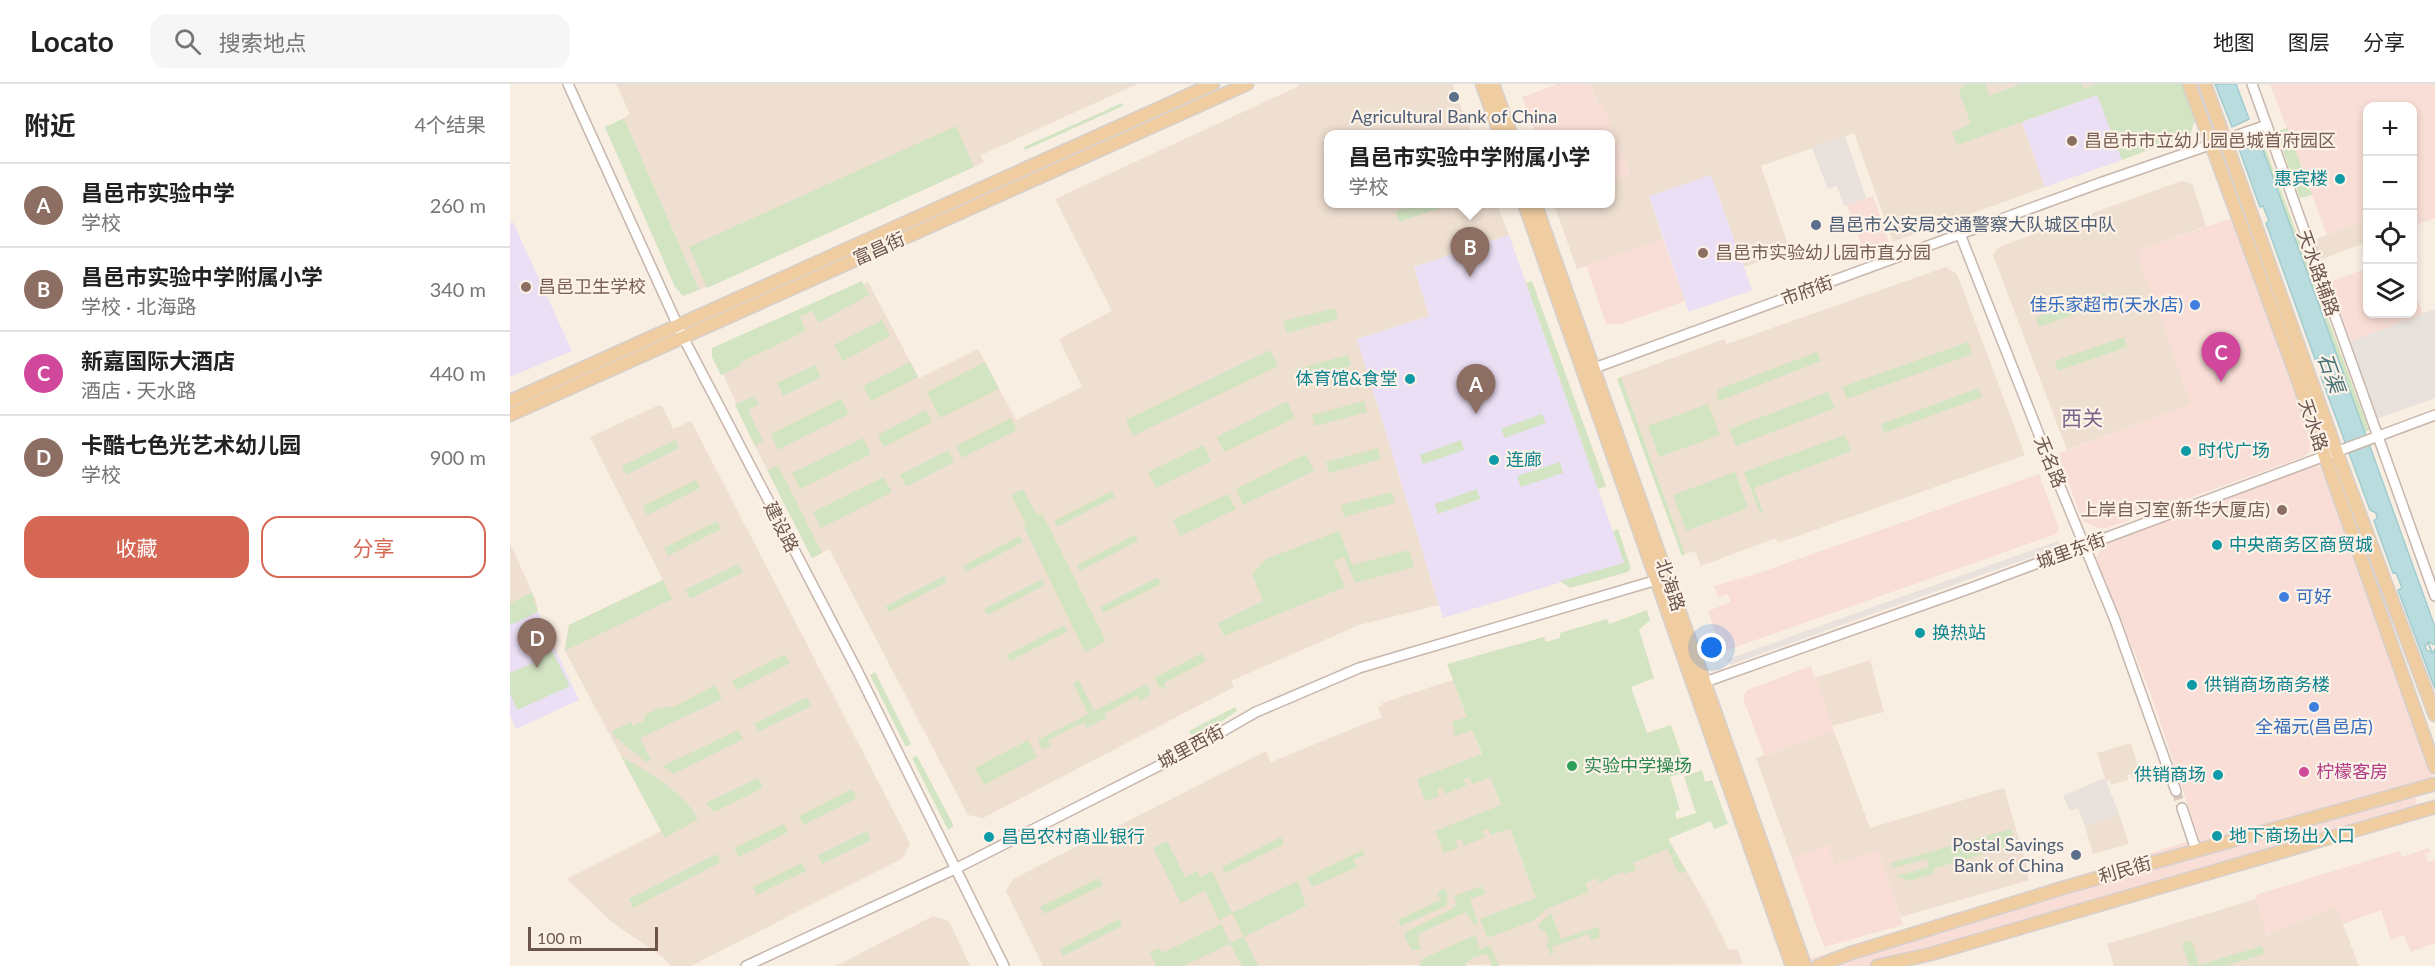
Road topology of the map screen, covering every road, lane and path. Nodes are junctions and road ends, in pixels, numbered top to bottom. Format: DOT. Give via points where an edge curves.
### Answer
graph roads {
  1 [pos="568,84"];
  2 [pos="1213,84"];
  3 [pos="1247,84"];
  4 [pos="1482,84"];
  5 [pos="1493,84"];
  6 [pos="2189,84"];
  7 [pos="2205,84"];
  8 [pos="2252,84"];
  9 [pos="2267,124"];
  10 [pos="1498,130"];
  11 [pos="1509,130"];
  12 [pos="2230,139"];
  13 [pos="2212,145"];
  14 [pos="1526,208"];
  15 [pos="1536,208"];
  16 [pos="1960,234"];
  17 [pos="681,331"];
  18 [pos="1589,370"];
  19 [pos="510,401"];
  20 [pos="510,415"];
  21 [pos="2435,415"];
  22 [pos="2372,438"];
  23 [pos="2341,451"];
  24 [pos="2325,457"];
  25 [pos="2085,546"];
  26 [pos="1657,580"];
  27 [pos="2435,596"];
  28 [pos="1705,682"];
  29 [pos="2435,715"];
  30 [pos="2435,767"];
  31 [pos="2435,784"];
  32 [pos="2176,791"];
  33 [pos="2435,807"];
  34 [pos="2182,808"];
  35 [pos="2196,850"];
  36 [pos="955,869"];
  37 [pos="746,966"];
  38 [pos="1004,966"];
  39 [pos="1792,966"];
  40 [pos="1805,966"];
  41 [pos="1818,966"];
  42 [pos="1877,966"];
  1 -- 17 [label="street, 建设路"];
  2 -- 17 [label="main road, 富昌街"];
  3 -- 17 [label="main road, 富昌街"];
  4 -- 10 [label="main road"];
  5 -- 11 [label="main road"];
  6 -- 13 [label="main road, 天水路"];
  7 -- 12 [label="main road, 天水路"];
  8 -- 9 [label="street, 天水路辅路"];
  9 -- 12 [label="street, 市府街"];
  9 -- 22 [label="street, 天水路辅路"];
  12 -- 13 [label="street, 市府街"];
  12 -- 23 [label="main road, 天水路"];
  13 -- 16 [label="street, 市府街"];
  13 -- 24 [label="main road, 天水路"];
  14 -- 18 [label="main road, 北海路"];
  15 -- 18 [label="main road, 北海路"];
  16 -- 18 [label="street, 市府街"];
  16 -- 25 [label="street, 无名路"];
  17 -- 19 [label="main road, 富昌街"];
  17 -- 20 [label="main road, 富昌街"];
  17 -- 36 [label="street, 建设路"];
  18 -- 26 [label="main road, 北海路"];
  18 -- 28 [label="main road, 北海路"];
  21 -- 22 [label="street, 城里东街"];
  22 -- 23 [label="street, 城里东街"];
  22 -- 27 [label="street, 天水路辅路"];
  23 -- 24 [label="street, 城里东街"];
  23 -- 29 [label="main road, 天水路"];
  24 -- 25 [label="street, 城里东街"];
  24 -- 30 [label="main road, 天水路"];
  25 -- 28 [label="street, 城里东街"];
  25 -- 32 [label="street, 无名路" via="2137,677"];
  26 -- 36 [label="street, 城里西街" via="1355,669 1256,712 1188,751"];
  26 -- 39 [label="main road, 北海路"];
  28 -- 40 [label="main road, 北海路"];
  31 -- 35 [label="main road, 利民街"];
  33 -- 42 [label="main road, 利民街" via="1931,954"];
  34 -- 35 [label="street"];
  35 -- 41 [label="main road, 利民街"];
  36 -- 37 [label="street, 城里西街"];
  36 -- 38 [label="street, 建设路"];
}
